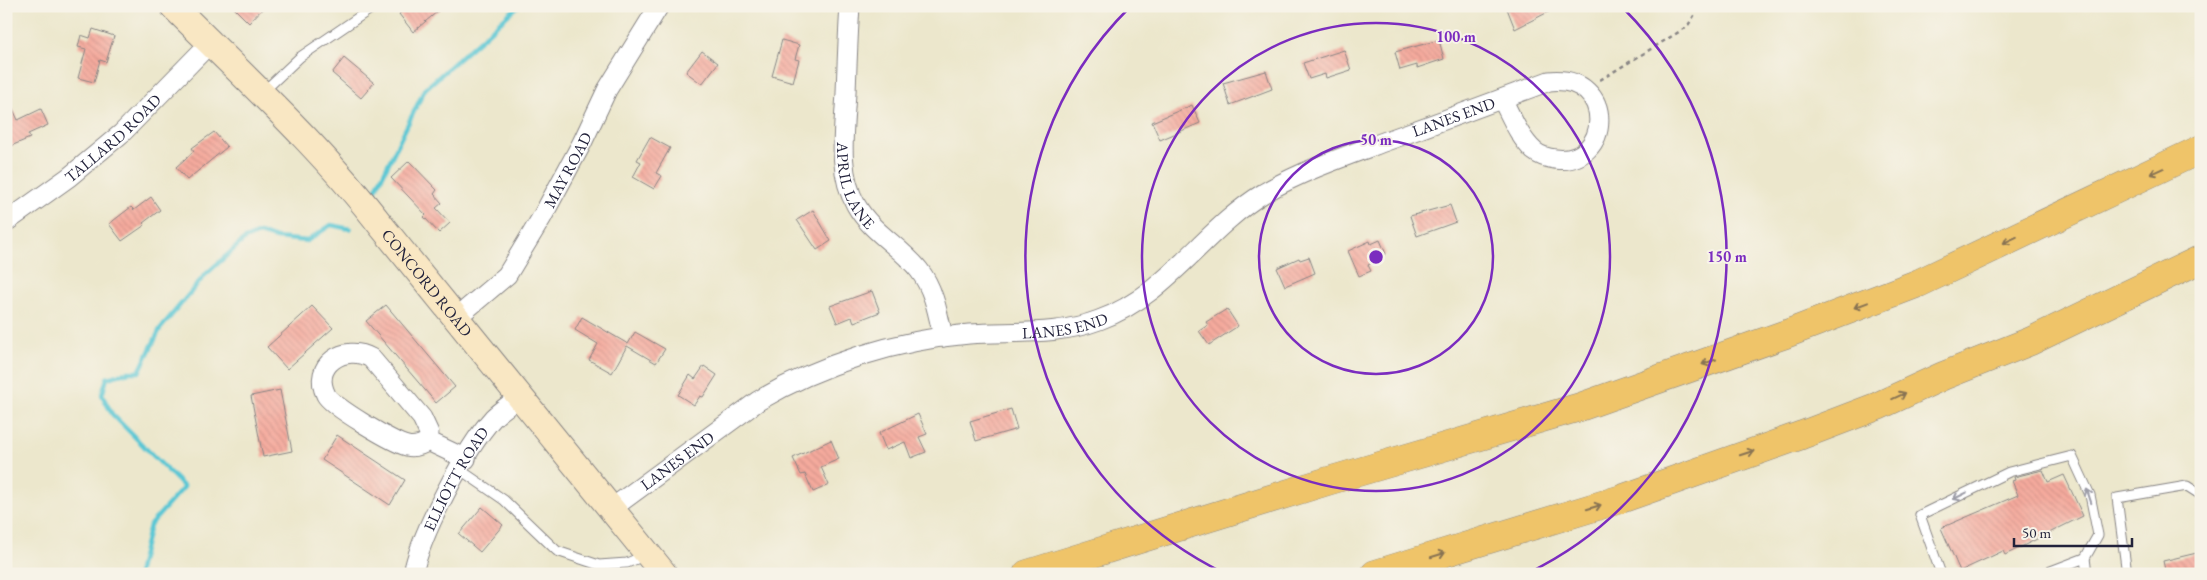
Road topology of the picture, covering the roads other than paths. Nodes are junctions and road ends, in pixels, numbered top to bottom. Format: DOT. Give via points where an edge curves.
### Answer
graph roads {
  1 [pos="173,6"];
  2 [pos="376,6"];
  3 [pos="659,6"];
  4 [pos="850,6"];
  5 [pos="210,43"];
  6 [pos="262,93"];
  7 [pos="1502,99"];
  8 [pos="2201,149"];
  9 [pos="6,222"];
  10 [pos="2201,259"];
  11 [pos="456,318"];
  12 [pos="944,337"];
  13 [pos="520,396"];
  14 [pos="428,441"];
  15 [pos="462,464"];
  16 [pos="2201,495"];
  17 [pos="611,509"];
  18 [pos="2085,558"];
  19 [pos="656,564"];
  20 [pos="413,574"];
  21 [pos="1027,574"];
  22 [pos="1375,574"];
  23 [pos="1941,574"];
  24 [pos="2044,574"];
  25 [pos="2087,574"];
  26 [pos="2127,574"];
  1 -- 5 [label="main road, CONCORD ROAD"];
  2 -- 6 [label="lane" via="300,57"];
  3 -- 11 [label="street, MAY ROAD" via="606,90 542,218 507,275"];
  4 -- 12 [label="street, APRIL LANE" via="844,139 848,189 864,217 923,276 932,294"];
  5 -- 6 [label="main road, CONCORD ROAD"];
  5 -- 9 [label="street, TALLARD ROAD" via="115,138 69,177"];
  6 -- 11 [label="main road, CONCORD ROAD" via="350,185"];
  7 -- 7 [label="street, LANES END" via="1549,81 1568,81 1586,89 1594,100 1600,126 1595,139 1575,157 1562,160 1548,158 1536,152 1519,132"];
  7 -- 12 [label="street, LANES END" via="1308,170 1264,193 1230,218 1156,288 1118,313 1078,327 1058,330"];
  8 -- 21 [label="highway, one-way" via="1919,284 1786,334 1580,407"];
  22 -- 10 [label="highway, one-way" via="1621,499 1802,435 2031,341"];
  11 -- 13 [label="main road, CONCORD ROAD"];
  12 -- 17 [label="street, LANES END" via="856,358 778,389"];
  13 -- 15 [label="street, ELLIOTT ROAD" via="493,418"];
  13 -- 17 [label="main road, CONCORD ROAD"];
  14 -- 14 [label="street" via="422,445 407,446 331,403 323,388 328,365 348,352 371,358 422,418 429,433"];
  14 -- 15 [label="street"];
  15 -- 19 [label="lane" via="557,551 599,565"];
  15 -- 20 [label="street, ELLIOTT ROAD" via="424,538"];
  16 -- 26 [label="lane" via="2187,486 2117,498"];
  17 -- 19 [label="main road, CONCORD ROAD"];
  18 -- 23 [label="lane, one-way" via="2098,535 2090,495 2072,456 2009,472 1920,516"];
  18 -- 24 [label="lane"];
  18 -- 25 [label="lane"];
}
